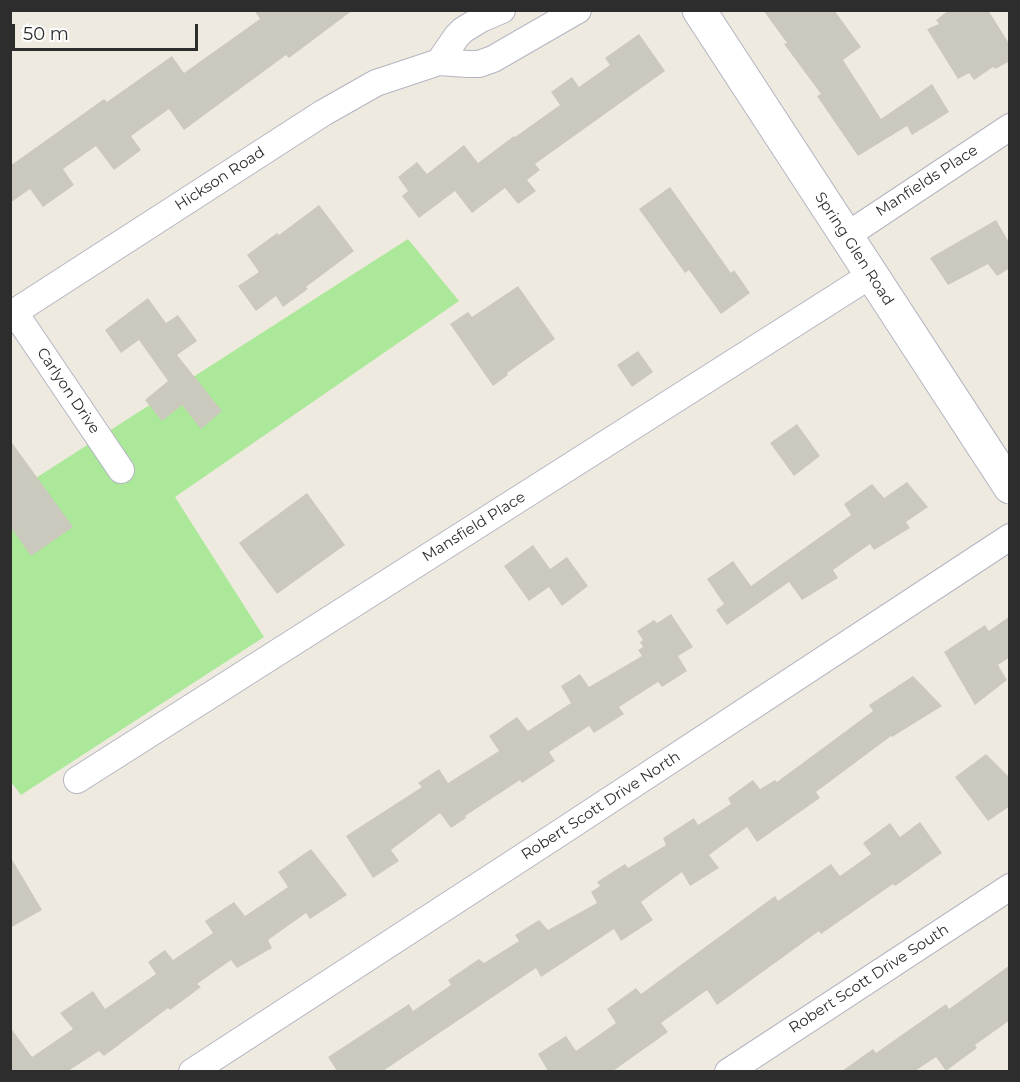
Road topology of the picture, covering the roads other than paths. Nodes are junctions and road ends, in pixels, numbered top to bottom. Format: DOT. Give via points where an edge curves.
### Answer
graph roads {
  1 [pos="502,10"];
  2 [pos="578,10"];
  3 [pos="699,10"];
  4 [pos="439,62"];
  5 [pos="1010,127"];
  6 [pos="846,236"];
  7 [pos="870,274"];
  8 [pos="13,314"];
  9 [pos="121,470"];
  10 [pos="1010,487"];
  11 [pos="1010,537"];
  12 [pos="77,780"];
  13 [pos="1010,887"];
  14 [pos="192,1071"];
  15 [pos="728,1071"];
  1 -- 4 [label="street" via="463,30"];
  2 -- 4 [label="street, Hickson Road" via="493,59 479,64"];
  3 -- 6 [label="street, Spring Glen Road"];
  4 -- 8 [label="street, Hickson Road" via="376,83 323,113"];
  5 -- 6 [label="street, Manfields Place"];
  6 -- 7 [label="street, Spring Glen Road"];
  7 -- 10 [label="street, Spring Glen Road"];
  7 -- 12 [label="street, Mansfield Place"];
  8 -- 9 [label="street, Carlyon Drive"];
  11 -- 14 [label="street, Robert Scott Drive North"];
  13 -- 15 [label="street, Robert Scott Drive South"];
}
